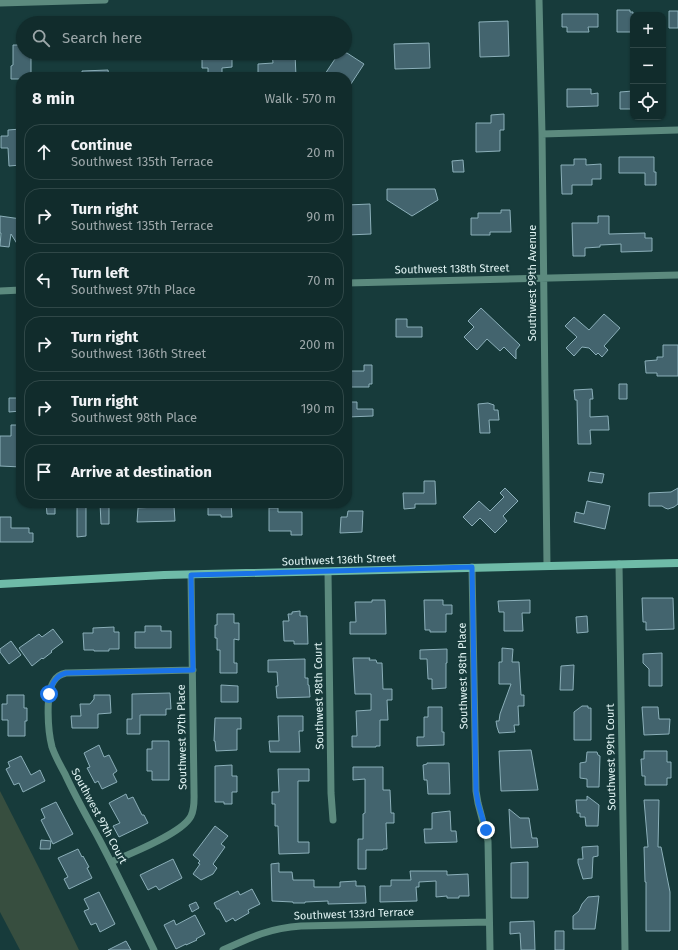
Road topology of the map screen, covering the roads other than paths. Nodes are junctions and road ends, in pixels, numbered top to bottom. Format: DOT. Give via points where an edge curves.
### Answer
graph roads {
  1 [pos="105,0"];
  2 [pos="539,0"];
  3 [pos="0,3"];
  4 [pos="678,130"];
  5 [pos="542,134"];
  6 [pos="678,275"];
  7 [pos="544,278"];
  8 [pos="352,283"];
  9 [pos="16,290"];
  10 [pos="0,291"];
  11 [pos="678,563"];
  12 [pos="619,564"];
  13 [pos="547,566"];
  14 [pos="472,567"];
  15 [pos="328,572"];
  16 [pos="191,575"];
  17 [pos="0,584"];
  18 [pos="193,670"];
  19 [pos="333,820"];
  20 [pos="111,862"];
  21 [pos="489,922"];
  22 [pos="154,950"];
  23 [pos="223,950"];
  24 [pos="490,950"];
  25 [pos="625,950"];
  1 -- 3 [label="street"];
  2 -- 5 [label="street, Southwest 99th Avenue"];
  4 -- 5 [label="street"];
  5 -- 7 [label="street, Southwest 99th Avenue"];
  6 -- 7 [label="street, Southwest 138th Street"];
  7 -- 8 [label="street, Southwest 138th Street"];
  7 -- 13 [label="street, Southwest 99th Avenue"];
  9 -- 10 [label="street"];
  11 -- 12 [label="street, Southwest 136th Street"];
  12 -- 13 [label="street, Southwest 136th Street"];
  12 -- 25 [label="street, Southwest 99th Court"];
  13 -- 14 [label="street, Southwest 136th Street"];
  14 -- 15 [label="street, Southwest 136th Street"];
  14 -- 21 [label="street, Southwest 98th Place" via="476,791 488,841"];
  15 -- 16 [label="street, Southwest 136th Street"];
  15 -- 19 [label="street, Southwest 98th Court"];
  16 -- 17 [label="street, Southwest 136th Street"];
  16 -- 18 [label="street, Southwest 97th Place"];
  18 -- 20 [label="street, Southwest 97th Place" via="194,803 191,815 185,824 166,837"];
  18 -- 20 [label="street, Southwest 97th Court" via="70,672 57,677 51,686 48,704 53,749"];
  20 -- 22 [label="street, Southwest 97th Court"];
  21 -- 23 [label="street, Southwest 133rd Terrace" via="301,926 254,936"];
  21 -- 24 [label="street, Southwest 98th Place"];
}
